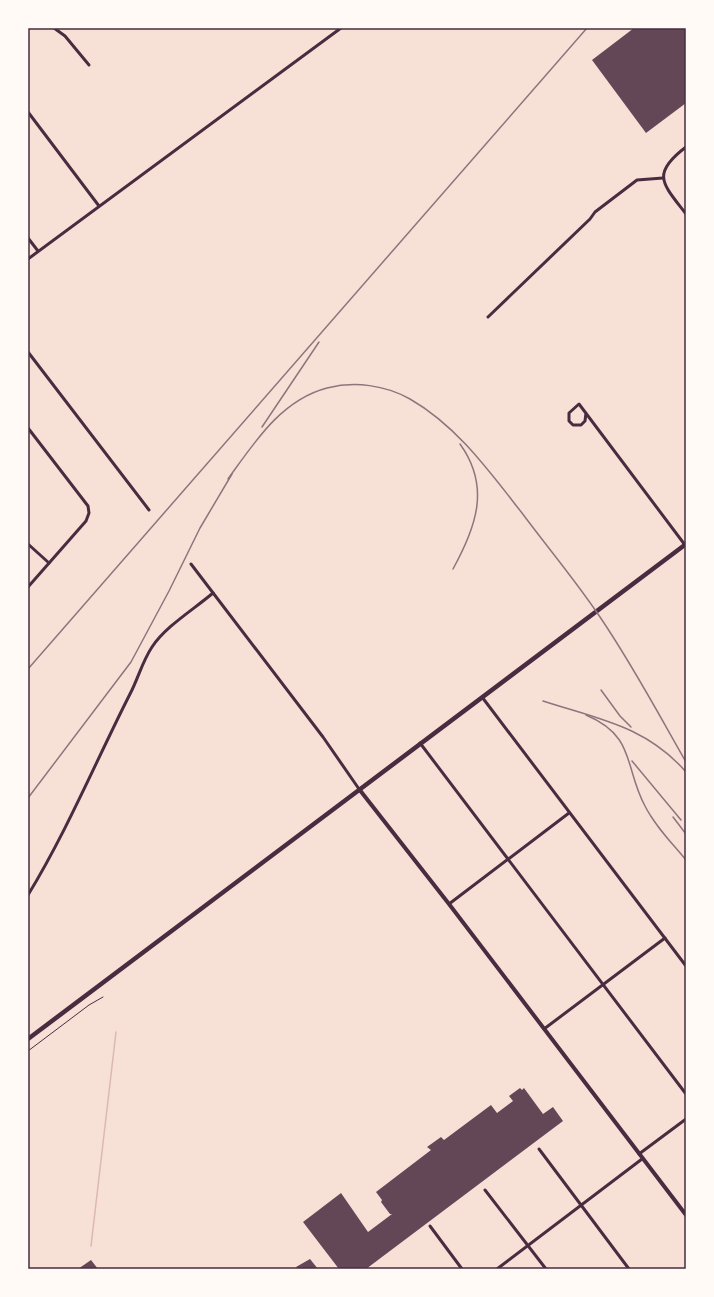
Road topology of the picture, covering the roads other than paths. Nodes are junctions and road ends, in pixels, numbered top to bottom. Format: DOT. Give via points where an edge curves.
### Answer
graph roads {
  1 [pos="54,28"];
  2 [pos="341,28"];
  3 [pos="89,65"];
  4 [pos="28,112"];
  5 [pos="686,147"];
  6 [pos="664,178"];
  7 [pos="99,206"];
  8 [pos="686,214"];
  9 [pos="28,238"];
  10 [pos="38,251"];
  11 [pos="28,259"];
  12 [pos="488,317"];
  13 [pos="28,352"];
  14 [pos="586,413"];
  15 [pos="29,430"];
  16 [pos="149,510"];
  17 [pos="28,544"];
  18 [pos="686,544"];
  19 [pos="49,563"];
  20 [pos="191,564"];
  21 [pos="28,587"];
  22 [pos="213,593"];
  23 [pos="482,697"];
  24 [pos="420,743"];
  25 [pos="359,789"];
  26 [pos="569,813"];
  27 [pos="508,860"];
  28 [pos="28,895"];
  29 [pos="449,904"];
  30 [pos="665,938"];
  31 [pos="686,966"];
  32 [pos="603,984"];
  33 [pos="544,1029"];
  34 [pos="28,1039"];
  35 [pos="686,1094"];
  36 [pos="686,1119"];
  37 [pos="538,1149"];
  38 [pos="639,1154"];
  39 [pos="642,1159"];
  40 [pos="485,1190"];
  41 [pos="581,1205"];
  42 [pos="686,1215"];
  43 [pos="430,1226"];
  44 [pos="528,1245"];
  45 [pos="462,1269"];
  46 [pos="497,1269"];
  47 [pos="546,1269"];
  48 [pos="629,1269"];
  1 -- 3 [label="street" via="65,36"];
  2 -- 7 [label="street"];
  4 -- 7 [label="street"];
  5 -- 6 [label="street" via="668,161 664,169"];
  6 -- 8 [label="street" via="668,190"];
  6 -- 12 [label="street" via="637,180 595,212"];
  7 -- 10 [label="street"];
  9 -- 10 [label="street"];
  10 -- 11 [label="street"];
  13 -- 16 [label="street"];
  14 -- 14 [label="street" via="579,404 570,411 568,419 573,425 578,426 585,421"];
  14 -- 18 [label="street"];
  15 -- 19 [label="street" via="90,513"];
  17 -- 19 [label="street"];
  18 -- 23 [label="main road"];
  19 -- 21 [label="street"];
  20 -- 22 [label="street"];
  22 -- 25 [label="street" via="323,737"];
  22 -- 28 [label="street" via="165,632 152,646 86,788 47,865"];
  23 -- 24 [label="main road"];
  23 -- 26 [label="street"];
  24 -- 25 [label="main road"];
  24 -- 27 [label="street"];
  25 -- 29 [label="street"];
  25 -- 34 [label="main road"];
  26 -- 27 [label="street"];
  26 -- 30 [label="street"];
  27 -- 29 [label="street"];
  27 -- 32 [label="street"];
  29 -- 33 [label="street"];
  30 -- 31 [label="street"];
  30 -- 32 [label="street"];
  32 -- 33 [label="street"];
  32 -- 35 [label="street"];
  33 -- 38 [label="street"];
  36 -- 38 [label="street"];
  37 -- 41 [label="street"];
  38 -- 39 [label="street"];
  39 -- 41 [label="street"];
  39 -- 42 [label="street"];
  40 -- 44 [label="street"];
  41 -- 44 [label="street"];
  41 -- 48 [label="street"];
  43 -- 45 [label="street"];
  44 -- 46 [label="street"];
  44 -- 47 [label="street"];
}
